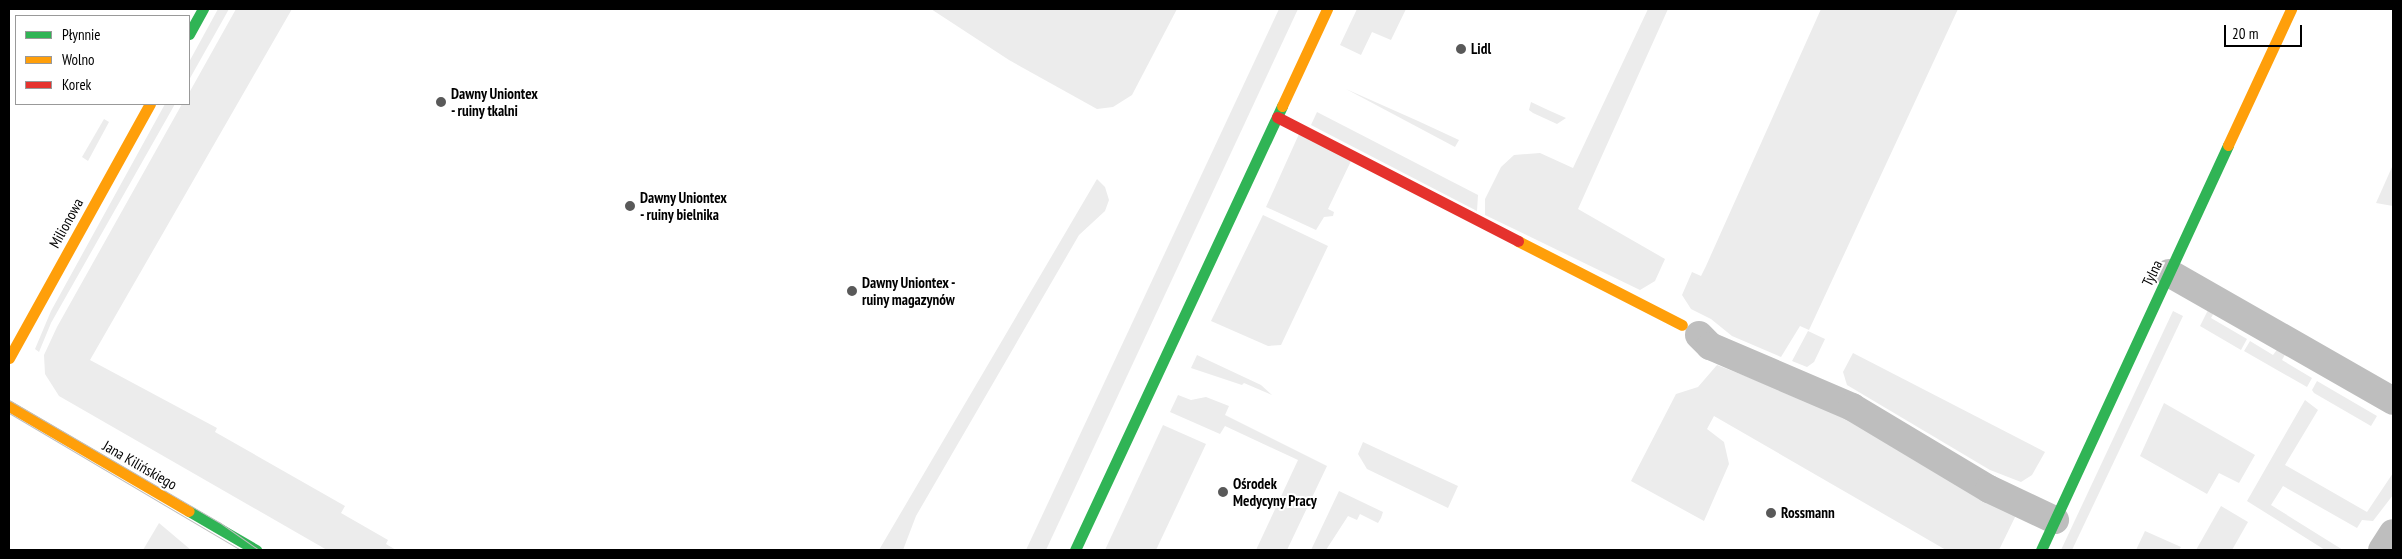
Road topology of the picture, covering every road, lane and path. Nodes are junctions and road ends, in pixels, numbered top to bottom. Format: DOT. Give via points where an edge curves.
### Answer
graph roads {
  1 [pos="203,9"];
  2 [pos="1327,9"];
  3 [pos="2291,9"];
  4 [pos="190,32"];
  5 [pos="149,105"];
  6 [pos="1277,117"];
  7 [pos="2169,273"];
  8 [pos="1690,330"];
  9 [pos="9,358"];
  10 [pos="2393,401"];
  11 [pos="9,406"];
  12 [pos="2055,520"];
  13 [pos="2393,532"];
  14 [pos="256,550"];
  15 [pos="1075,550"];
  16 [pos="2041,550"];
  17 [pos="2382,550"];
  1 -- 4 [label="street"];
  2 -- 6 [label="street"];
  3 -- 7 [label="street, Tylna"];
  5 -- 9 [label="street, Milionowa"];
  6 -- 8 [label="street"];
  6 -- 15 [label="street"];
  7 -- 10 [label="street"];
  7 -- 12 [label="street, Tylna"];
  8 -- 12 [label="street" via="1710,346 1852,407 1989,488"];
  11 -- 14 [label="street, Jana Kilińskiego"];
  12 -- 16 [label="street, Tylna"];
  13 -- 17 [label="street"];
}
